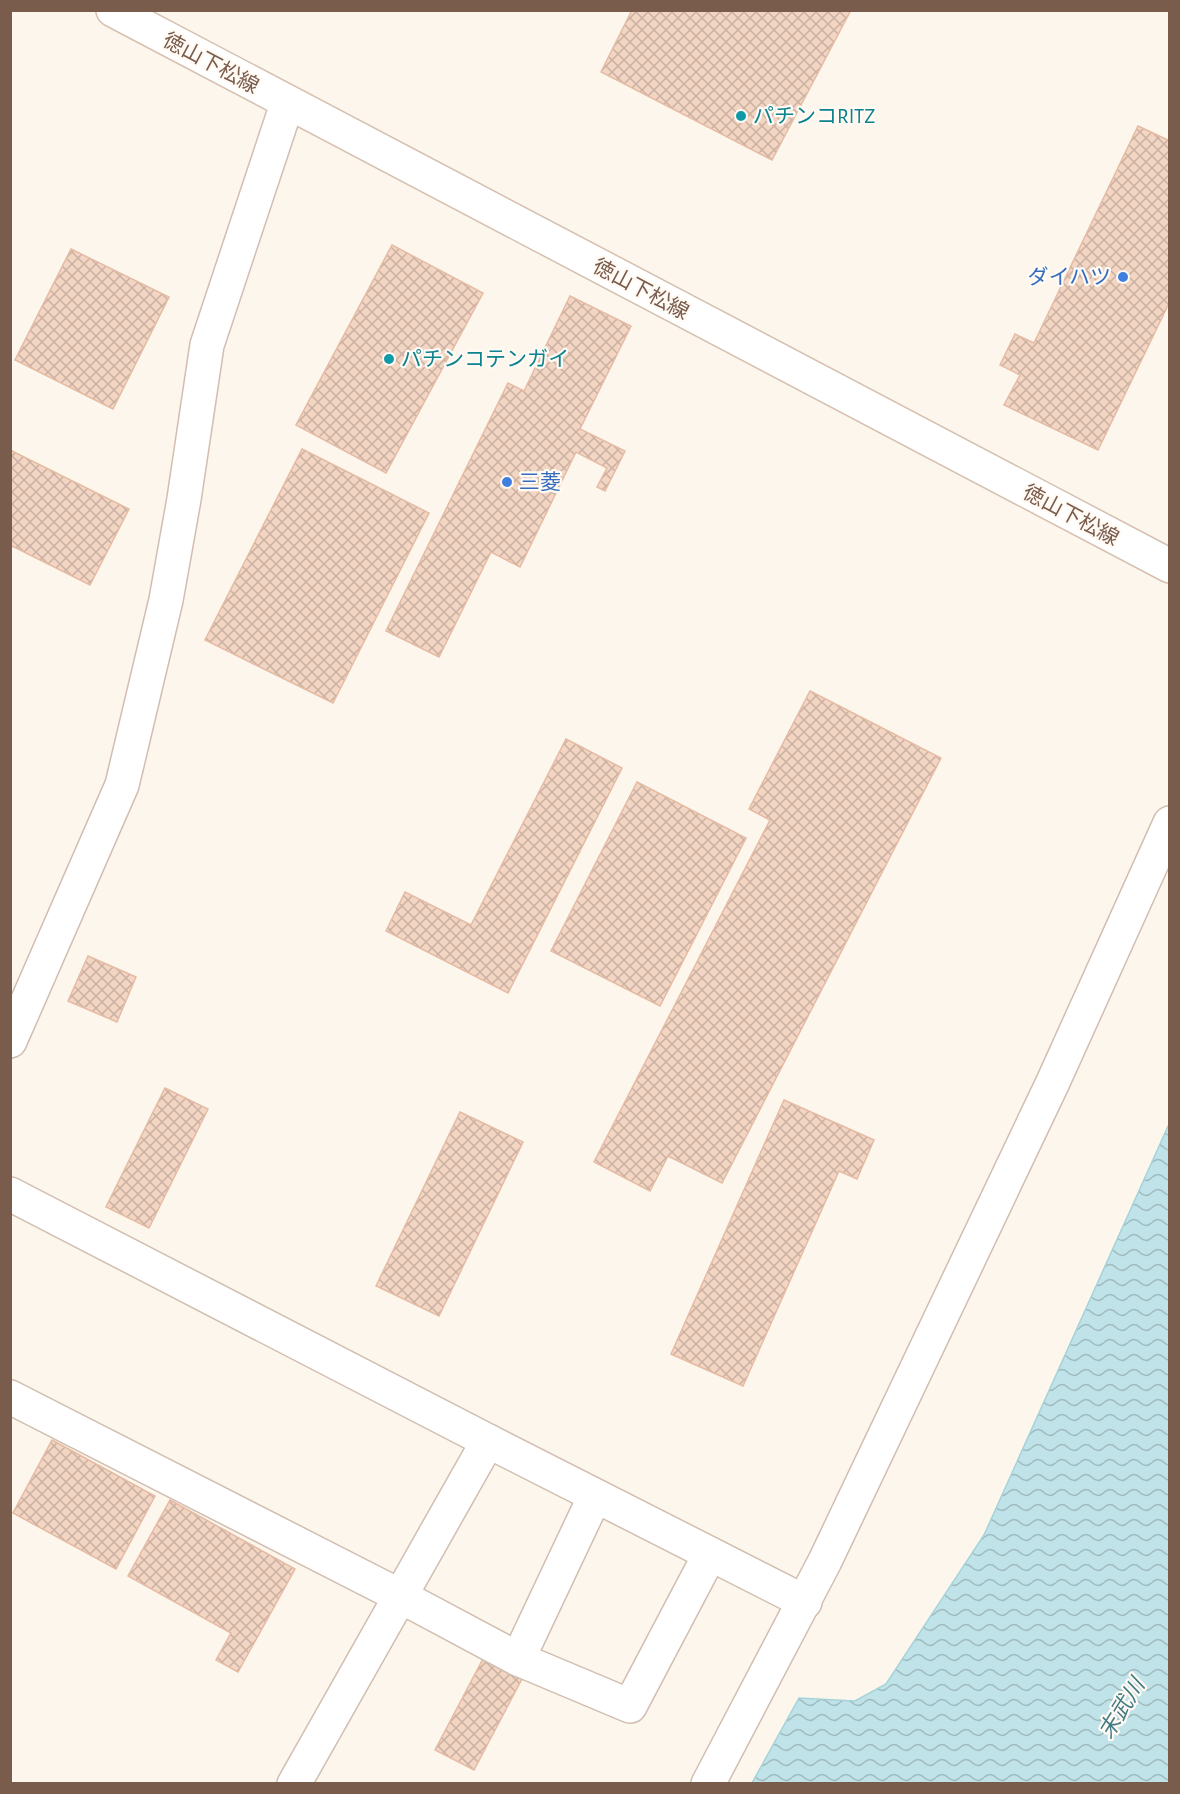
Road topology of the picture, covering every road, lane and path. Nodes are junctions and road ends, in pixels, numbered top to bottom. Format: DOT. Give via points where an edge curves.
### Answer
graph roads {
  1 [pos="113,10"];
  2 [pos="287,104"];
  3 [pos="1170,566"];
  4 [pos="1170,823"];
  5 [pos="10,1041"];
  6 [pos="10,1194"];
  7 [pos="10,1397"];
  8 [pos="488,1441"];
  9 [pos="595,1496"];
  10 [pos="710,1554"];
  11 [pos="400,1596"];
  12 [pos="805,1602"];
  13 [pos="518,1659"];
  14 [pos="294,1784"];
  15 [pos="708,1784"];
  1 -- 2 [label="street, 徳山下松線"];
  2 -- 3 [label="street, 徳山下松線"];
  2 -- 5 [label="street" via="207,345 166,600 122,784"];
  4 -- 12 [label="street" via="1053,1082"];
  6 -- 8 [label="street"];
  7 -- 11 [label="street"];
  8 -- 9 [label="street"];
  8 -- 11 [label="street"];
  9 -- 10 [label="street"];
  9 -- 13 [label="street"];
  10 -- 12 [label="street"];
  10 -- 13 [label="street" via="630,1706"];
  11 -- 13 [label="street"];
  11 -- 14 [label="street"];
  12 -- 15 [label="street"];
}
